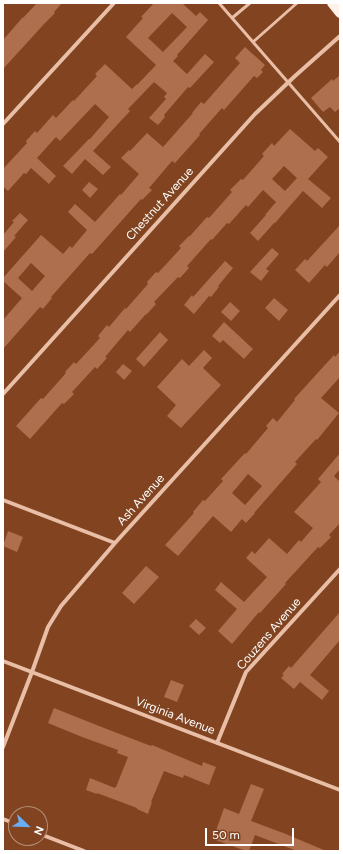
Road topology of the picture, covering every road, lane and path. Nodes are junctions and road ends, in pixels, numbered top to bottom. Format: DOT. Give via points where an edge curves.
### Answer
graph roads {
  1 [pos="114,3"];
  2 [pos="219,3"];
  3 [pos="250,3"];
  4 [pos="297,3"];
  5 [pos="332,3"];
  6 [pos="340,12"];
  7 [pos="232,18"];
  8 [pos="340,36"];
  9 [pos="253,42"];
  10 [pos="288,82"];
  11 [pos="3,124"];
  12 [pos="340,142"];
  13 [pos="340,295"];
  14 [pos="3,394"];
  15 [pos="3,500"];
  16 [pos="115,543"];
  17 [pos="340,569"];
  18 [pos="3,661"];
  19 [pos="32,672"];
  20 [pos="217,743"];
  21 [pos="3,747"];
  22 [pos="340,790"];
  23 [pos="48,837"];
  24 [pos="84,851"];
  1 -- 11 [label="street"];
  2 -- 7 [label="lane"];
  3 -- 7 [label="lane"];
  4 -- 9 [label="lane"];
  5 -- 6 [label="main road"];
  7 -- 9 [label="lane"];
  8 -- 10 [label="street, Chestnut Avenue"];
  9 -- 10 [label="lane"];
  10 -- 12 [label="lane"];
  10 -- 14 [label="street, Chestnut Avenue" via="255,114"];
  13 -- 16 [label="street, Ash Avenue"];
  15 -- 16 [label="street"];
  16 -- 19 [label="street, Ash Avenue" via="60,606 48,627"];
  17 -- 20 [label="street, Couzens Avenue" via="246,672"];
  18 -- 19 [label="street, Virginia Avenue"];
  19 -- 20 [label="street, Virginia Avenue"];
  19 -- 21 [label="street, Ash Avenue"];
  20 -- 22 [label="street, Virginia Avenue"];
  23 -- 24 [label="street"];
}
